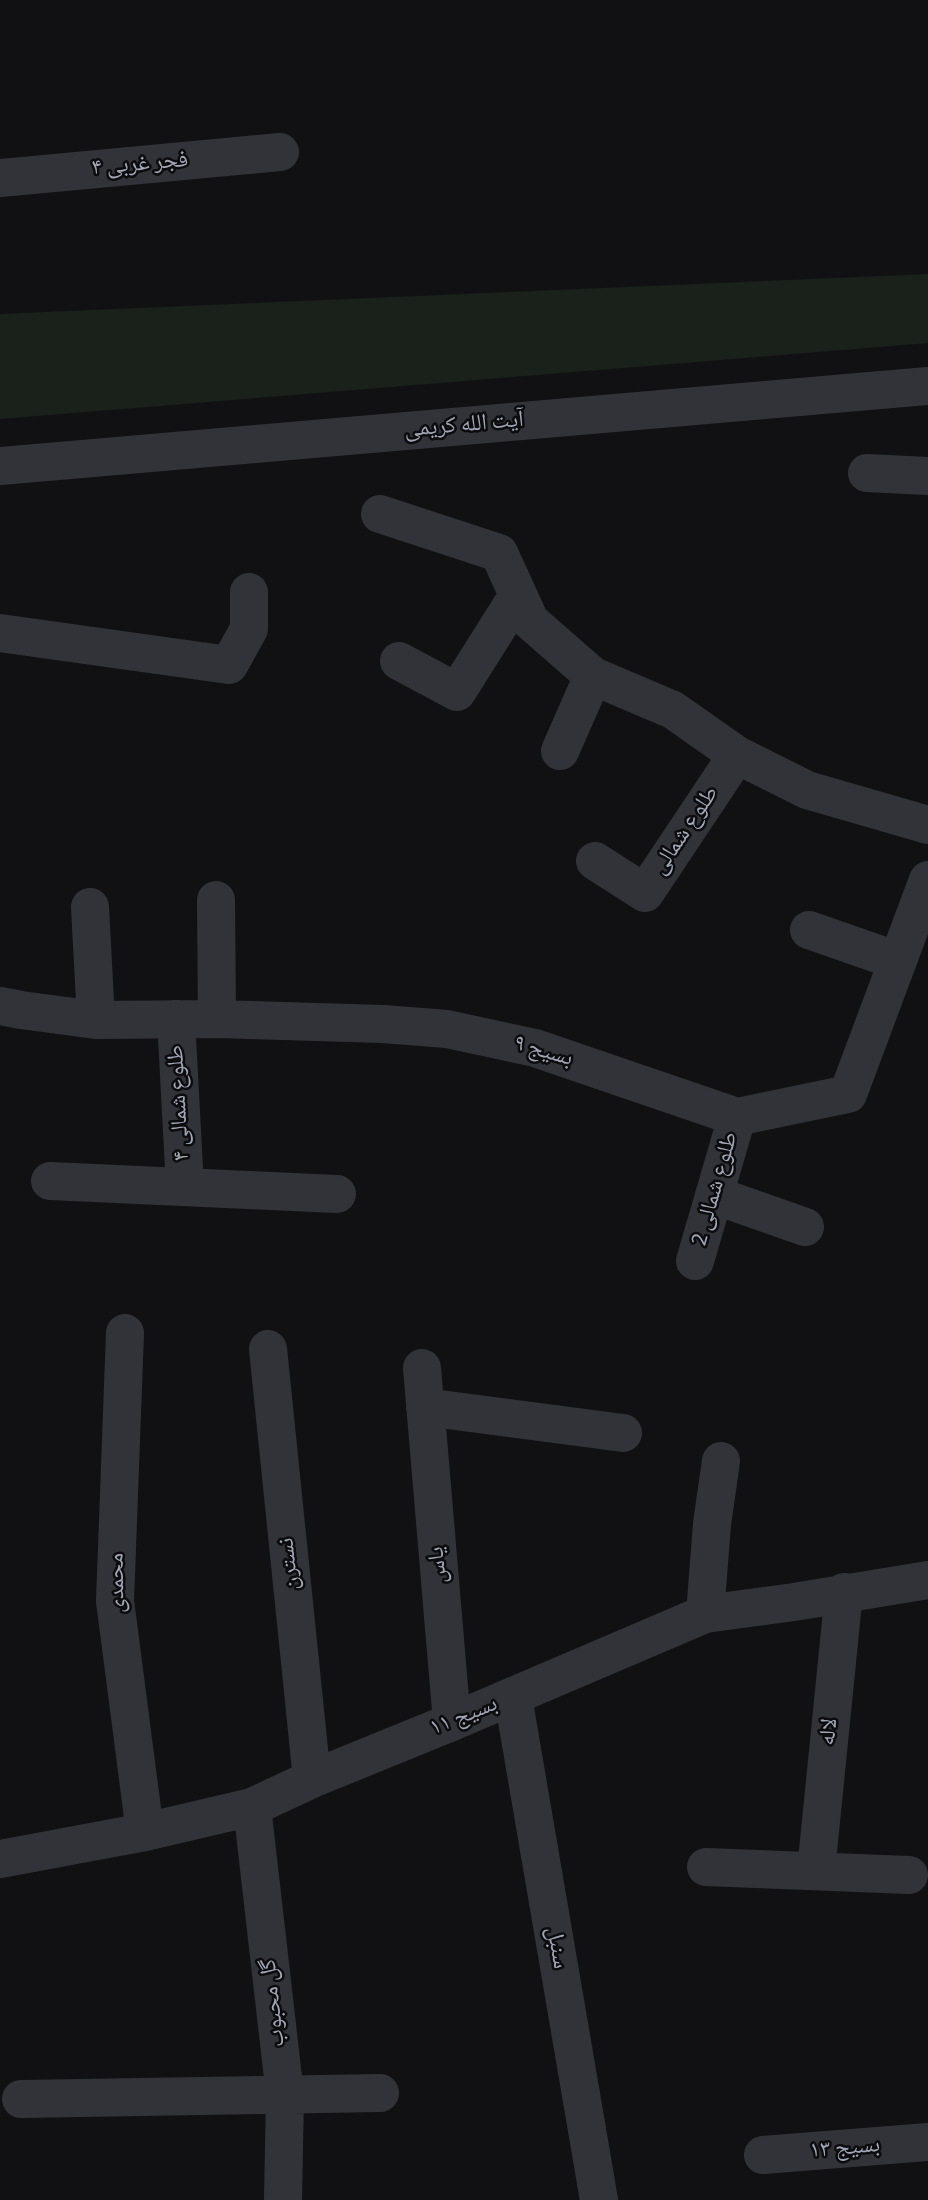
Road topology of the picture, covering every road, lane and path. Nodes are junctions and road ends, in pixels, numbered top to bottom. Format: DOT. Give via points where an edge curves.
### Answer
graph roads {
  1 [pos="280,152"];
  2 [pos="0,178"];
  3 [pos="928,386"];
  4 [pos="0,466"];
  5 [pos="867,473"];
  6 [pos="928,476"];
  7 [pos="380,514"];
  8 [pos="249,592"];
  9 [pos="518,595"];
  10 [pos="0,633"];
  11 [pos="399,661"];
  12 [pos="593,676"];
  13 [pos="560,751"];
  14 [pos="737,755"];
  15 [pos="928,825"];
  16 [pos="595,861"];
  17 [pos="928,880"];
  18 [pos="216,901"];
  19 [pos="90,907"];
  20 [pos="809,930"];
  21 [pos="898,961"];
  22 [pos="0,1006"];
  23 [pos="176,1019"];
  24 [pos="217,1019"];
  25 [pos="96,1020"];
  26 [pos="737,1117"];
  27 [pos="50,1181"];
  28 [pos="184,1187"];
  29 [pos="337,1194"];
  30 [pos="714,1195"];
  31 [pos="805,1227"];
  32 [pos="695,1261"];
  33 [pos="125,1333"];
  34 [pos="268,1349"];
  35 [pos="422,1368"];
  36 [pos="425,1407"];
  37 [pos="622,1433"];
  38 [pos="721,1461"];
  39 [pos="928,1580"];
  40 [pos="844,1592"];
  41 [pos="705,1614"];
  42 [pos="513,1697"];
  43 [pos="452,1722"];
  44 [pos="312,1779"];
  45 [pos="252,1807"];
  46 [pos="145,1832"];
  47 [pos="0,1859"];
  48 [pos="706,1867"];
  49 [pos="816,1871"];
  50 [pos="909,1875"];
  51 [pos="380,2093"];
  52 [pos="285,2095"];
  53 [pos="20,2099"];
  54 [pos="928,2142"];
  55 [pos="762,2155"];
  56 [pos="283,2200"];
  57 [pos="599,2200"];
  1 -- 2 [label="street, فجر غربی ۴"];
  3 -- 4 [label="street, آیت الله کریمی"];
  5 -- 6 [label="street"];
  7 -- 9 [label="street" via="499,553"];
  8 -- 10 [label="street" via="249,629 229,666"];
  9 -- 11 [label="street" via="457,691"];
  9 -- 12 [label="street" via="530,621"];
  12 -- 13 [label="street"];
  12 -- 14 [label="street" via="673,710"];
  14 -- 15 [label="street" via="807,790"];
  14 -- 16 [label="street, طلوع شمالی" via="645,893"];
  17 -- 21 [label="street"];
  18 -- 24 [label="street"];
  19 -- 25 [label="street"];
  20 -- 21 [label="street"];
  21 -- 26 [label="street" via="848,1094"];
  22 -- 25 [label="street, بسیج ۹"];
  23 -- 24 [label="street, بسیج ۹"];
  23 -- 25 [label="street, بسیج ۹"];
  23 -- 28 [label="street, طلوع شمالی ۴"];
  24 -- 26 [label="street, بسیج ۹" via="447,1029 535,1048"];
  26 -- 30 [label="street, طلوع شمالی 2"];
  27 -- 28 [label="street, طلوع شمالی ۴"];
  28 -- 29 [label="street, طلوع شمالی ۴"];
  30 -- 31 [label="street"];
  30 -- 32 [label="street, طلوع شمالی 2"];
  33 -- 46 [label="street, محمدی" via="115,1601"];
  34 -- 44 [label="street, نسترن"];
  35 -- 36 [label="street, یاس"];
  36 -- 37 [label="street"];
  36 -- 43 [label="street, یاس"];
  38 -- 41 [label="street"];
  39 -- 40 [label="street, بسیج ۱۱"];
  40 -- 41 [label="street, بسیج ۱۱"];
  40 -- 49 [label="street, لاله"];
  41 -- 42 [label="street, بسیج ۱۱"];
  42 -- 43 [label="street, بسیج ۱۱"];
  42 -- 57 [label="street, سنبل"];
  43 -- 44 [label="street, بسیج ۱۱"];
  44 -- 45 [label="street, بسیج ۱۱"];
  45 -- 46 [label="street, بسیج ۱۱"];
  45 -- 52 [label="street, گل محبوب"];
  46 -- 47 [label="street, بسیج ۱۱"];
  48 -- 49 [label="street"];
  49 -- 50 [label="street"];
  51 -- 52 [label="street"];
  52 -- 53 [label="street"];
  52 -- 56 [label="street, گل محبوب"];
  54 -- 55 [label="street, بسیج ۱۳"];
}
